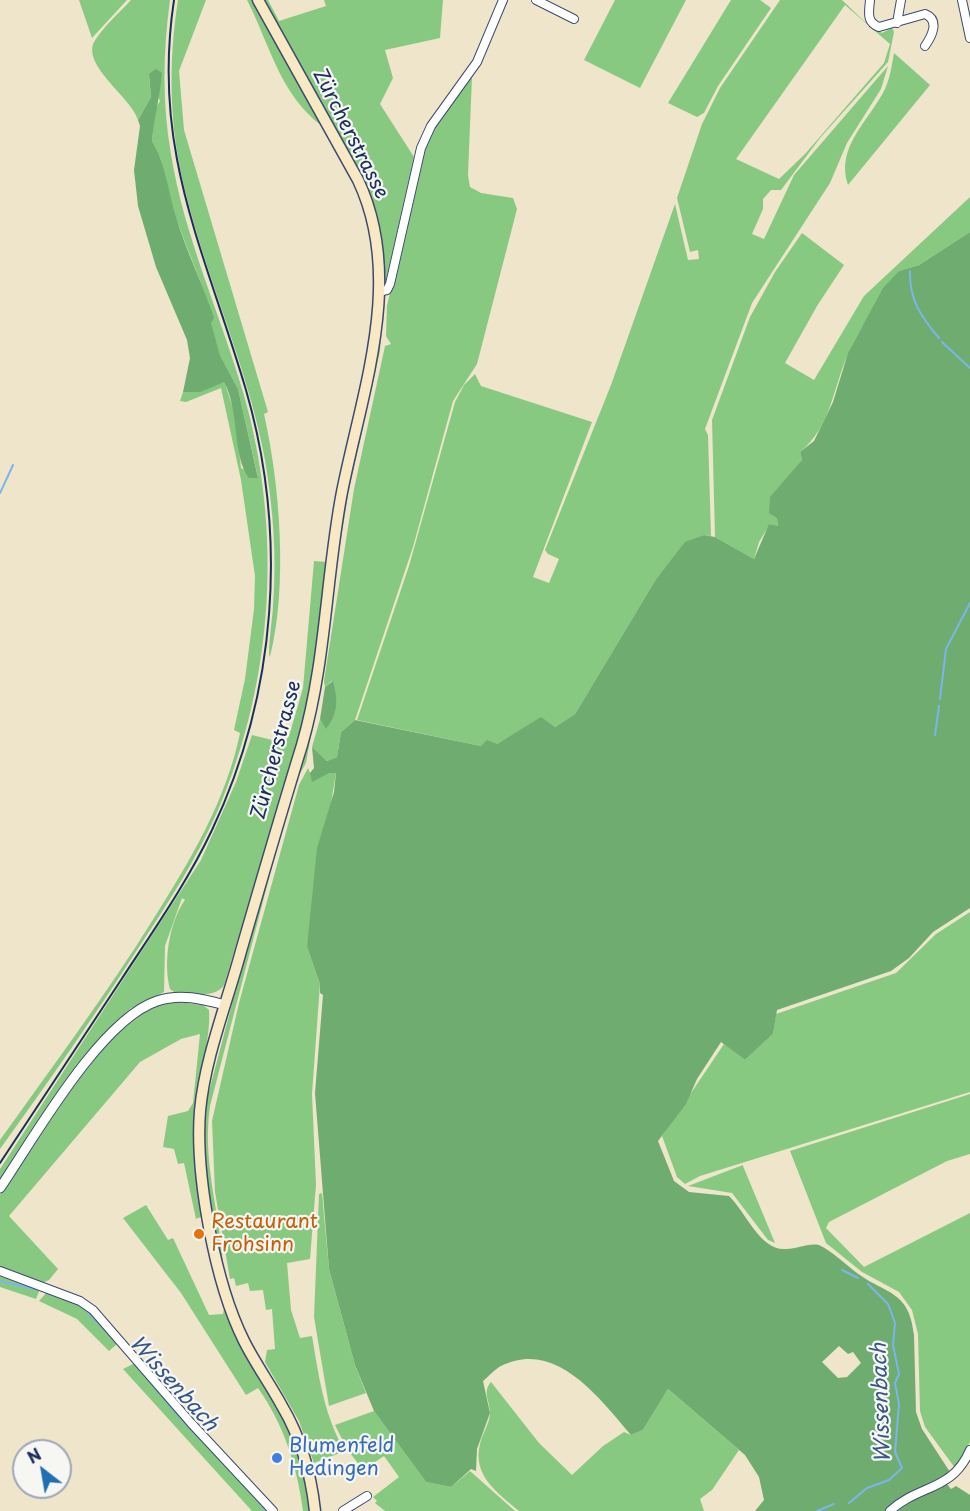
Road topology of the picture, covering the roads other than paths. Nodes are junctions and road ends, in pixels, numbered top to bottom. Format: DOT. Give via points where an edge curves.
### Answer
graph roads {
  1 [pos="258,0"];
  2 [pos="503,0"];
  3 [pos="536,0"];
  4 [pos="870,0"];
  5 [pos="901,0"];
  6 [pos="962,0"];
  7 [pos="574,19"];
  8 [pos="897,23"];
  9 [pos="970,38"];
  10 [pos="925,46"];
  11 [pos="378,292"];
  12 [pos="225,1005"];
  13 [pos="0,1188"];
  14 [pos="0,1271"];
  15 [pos="970,1450"];
  16 [pos="367,1496"];
  17 [pos="273,1511"];
  18 [pos="315,1511"];
  19 [pos="343,1511"];
  20 [pos="890,1511"];
  1 -- 11 [label="main road, Zürcherstrasse" via="366,197 377,245"];
  2 -- 11 [label="street" via="477,62 431,126 421,148 390,284 387,290"];
  3 -- 7 [label="street"];
  4 -- 8 [label="street" via="872,24 884,27"];
  5 -- 8 [label="street"];
  6 -- 9 [label="street"];
  8 -- 10 [label="street" via="930,15 933,32"];
  11 -- 12 [label="main road, Zürcherstrasse" via="372,360 342,494 312,705"];
  12 -- 13 [label="street" via="194,998 170,998 130,1016 79,1073"];
  12 -- 18 [label="main road, Zürcherstrasse" via="202,1091 199,1148 205,1206 234,1318 294,1428 309,1472"];
  14 -- 17 [label="street" via="80,1301 93,1310"];
  15 -- 20 [label="street" via="952,1478 911,1496"];
  16 -- 19 [label="street"];
}
